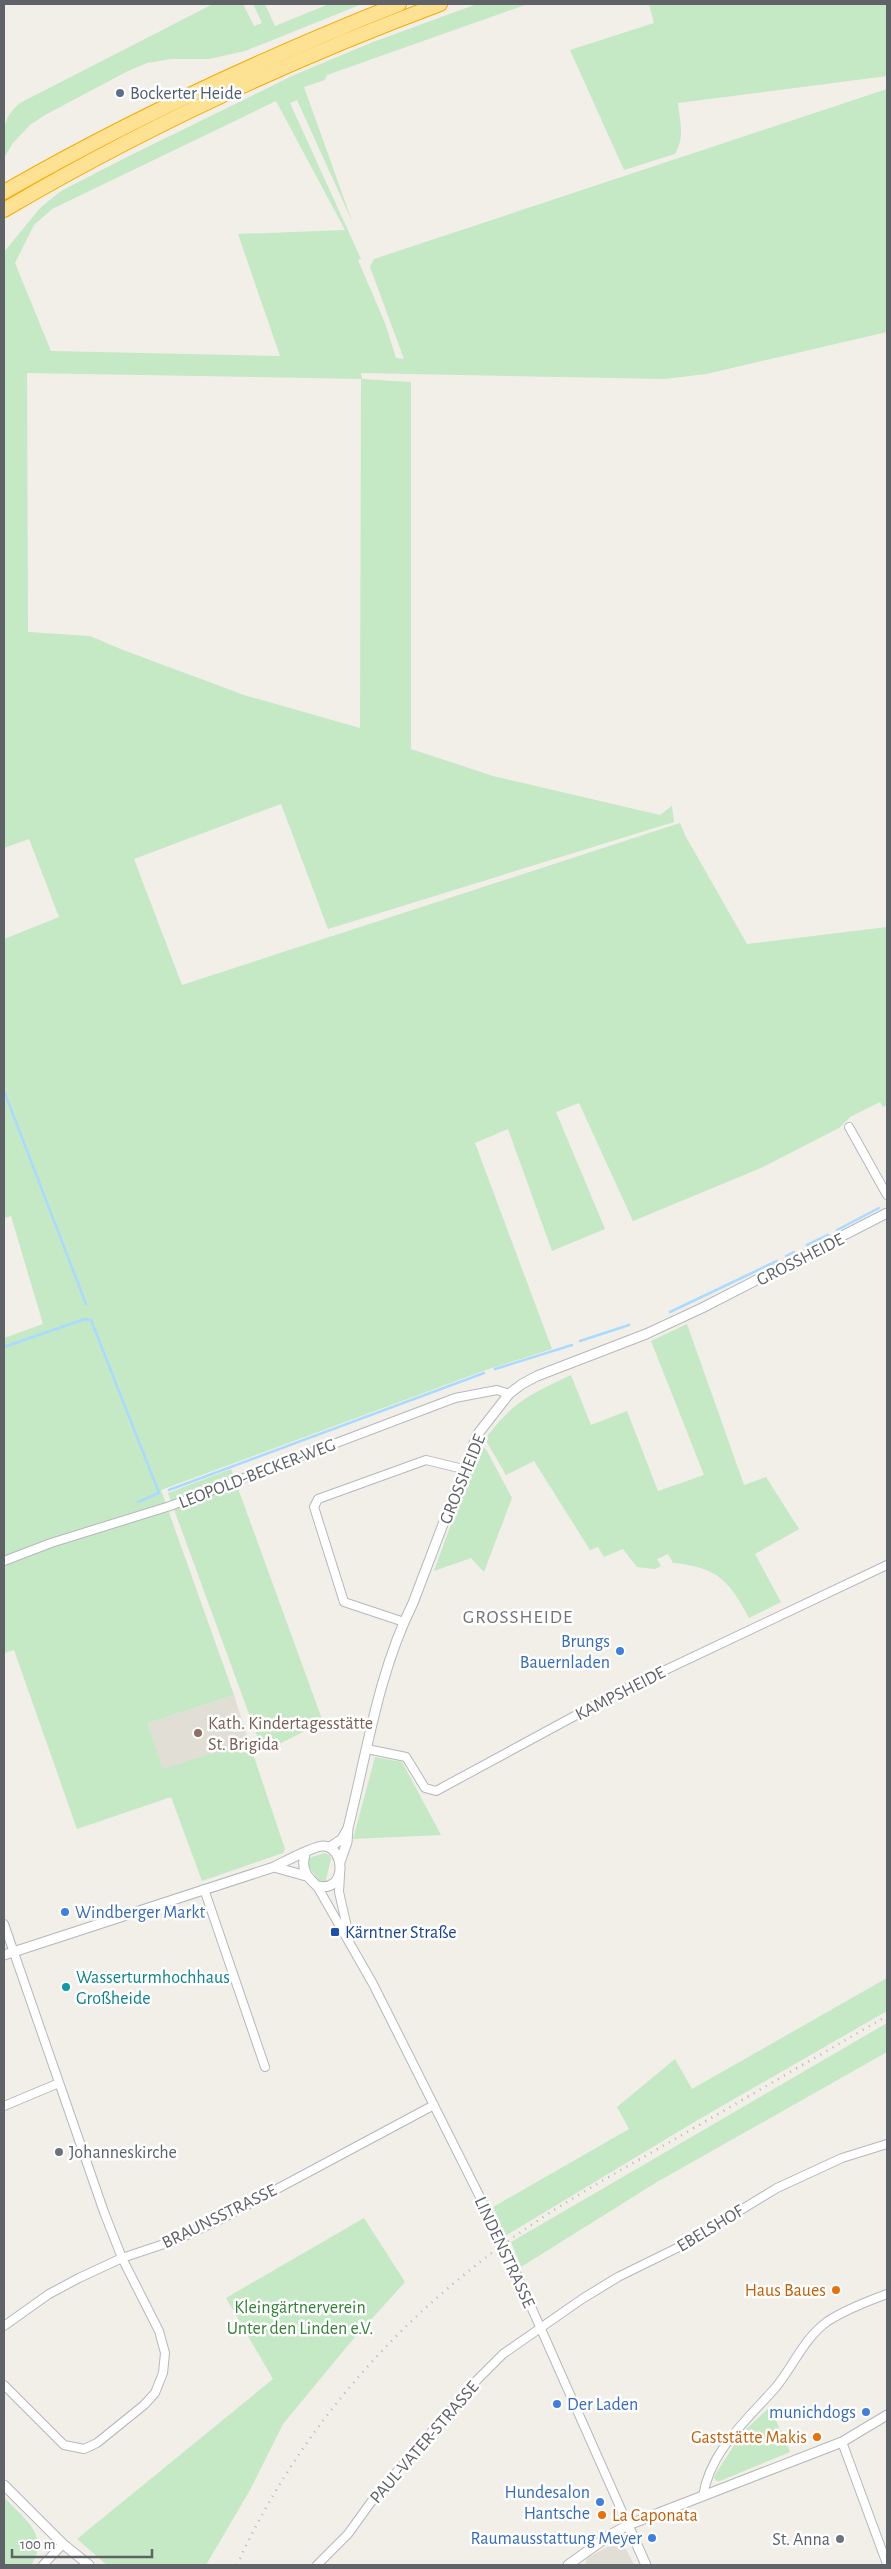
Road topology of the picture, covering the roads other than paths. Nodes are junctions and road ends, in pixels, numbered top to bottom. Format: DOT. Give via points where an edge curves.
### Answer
graph roads {
  1 [pos="399,4"];
  2 [pos="440,4"];
  3 [pos="4,192"];
  4 [pos="4,210"];
  5 [pos="849,1127"];
  6 [pos="887,1195"];
  7 [pos="887,1213"];
  8 [pos="509,1394"];
  9 [pos="463,1469"];
  10 [pos="4,1561"];
  11 [pos="887,1564"];
  12 [pos="404,1622"];
  13 [pos="368,1750"];
  14 [pos="348,1828"];
  15 [pos="330,1848"];
  16 [pos="305,1854"];
  17 [pos="340,1862"];
  18 [pos="274,1867"];
  19 [pos="340,1875"];
  20 [pos="306,1876"];
  21 [pos="317,1886"];
  22 [pos="204,1889"];
  23 [pos="4,1924"];
  24 [pos="352,1945"];
  25 [pos="14,1952"];
  26 [pos="4,1955"];
  27 [pos="265,2067"];
  28 [pos="59,2084"];
  29 [pos="434,2105"];
  30 [pos="4,2106"];
  31 [pos="887,2144"];
  32 [pos="122,2258"];
  33 [pos="887,2294"];
  34 [pos="4,2326"];
  35 [pos="539,2328"];
  36 [pos="4,2385"];
  37 [pos="887,2415"];
  38 [pos="842,2442"];
  39 [pos="4,2485"];
  40 [pos="703,2496"];
  41 [pos="628,2526"];
  42 [pos="63,2544"];
  43 [pos="887,2564"];
  44 [pos="43,2565"];
  45 [pos="88,2565"];
  46 [pos="317,2565"];
  47 [pos="568,2565"];
  48 [pos="646,2565"];
  1 -- 3 [label="highway" via="255,63 175,101"];
  2 -- 4 [label="highway" via="335,46 181,116"];
  5 -- 6 [label="street"];
  7 -- 8 [label="street, GROSSHEIDE" via="702,1308 646,1334 537,1376"];
  8 -- 9 [label="street, GROSSHEIDE" via="477,1435"];
  8 -- 10 [label="street, LEOPOLD-BECKER-WEG" via="497,1390 455,1398 170,1506"];
  9 -- 12 [label="street, GROSSHEIDE"];
  9 -- 12 [label="street" via="426,1460 318,1499 314,1507 344,1602"];
  11 -- 13 [label="street, KAMPSHEIDE" via="619,1692 436,1791 425,1788 406,1757"];
  12 -- 13 [label="street, GROSSHEIDE" via="375,1710"];
  13 -- 14 [label="street, GROSSHEIDE"];
  14 -- 15 [label="street, GROSSHEIDE" via="342,1839"];
  14 -- 17 [label="street, GROSSHEIDE"];
  15 -- 16 [label="street" via="317,1847"];
  15 -- 17 [label="street"];
  16 -- 18 [label="street"];
  16 -- 20 [label="street"];
  17 -- 19 [label="street"];
  18 -- 20 [label="street"];
  18 -- 22 [label="street"];
  19 -- 21 [label="street" via="331,1886"];
  19 -- 24 [label="street, LINDENSTRASSE" via="342,1906"];
  20 -- 21 [label="street"];
  21 -- 24 [label="street, LINDENSTRASSE"];
  22 -- 25 [label="street"];
  22 -- 27 [label="street"];
  23 -- 25 [label="street"];
  24 -- 29 [label="street, LINDENSTRASSE"];
  25 -- 26 [label="street"];
  25 -- 28 [label="street"];
  28 -- 30 [label="street"];
  28 -- 32 [label="street"];
  29 -- 32 [label="street, BRAUNSSTRASSE" via="219,2220 178,2239"];
  29 -- 35 [label="street, LINDENSTRASSE, bridge" via="517,2275"];
  31 -- 35 [label="street, EBELSHOF" via="842,2158 777,2188 685,2244 611,2281"];
  32 -- 34 [label="street, BRAUNSSTRASSE" via="49,2294"];
  32 -- 36 [label="street" via="159,2332 165,2353 163,2373 155,2393 144,2405 97,2443 84,2449 64,2445"];
  33 -- 40 [label="street" via="828,2321 810,2338 777,2386 728,2440 705,2479"];
  35 -- 41 [label="street, LINDENSTRASSE"];
  35 -- 46 [label="street, PAUL-VATER-STRASSE" via="503,2354 477,2380 374,2498 348,2534"];
  37 -- 38 [label="street"];
  38 -- 40 [label="street"];
  38 -- 43 [label="street"];
  39 -- 42 [label="street"];
  40 -- 41 [label="street"];
  41 -- 47 [label="street"];
  41 -- 48 [label="street, LINDENSTRASSE"];
  42 -- 44 [label="street"];
  42 -- 45 [label="street"];
}
